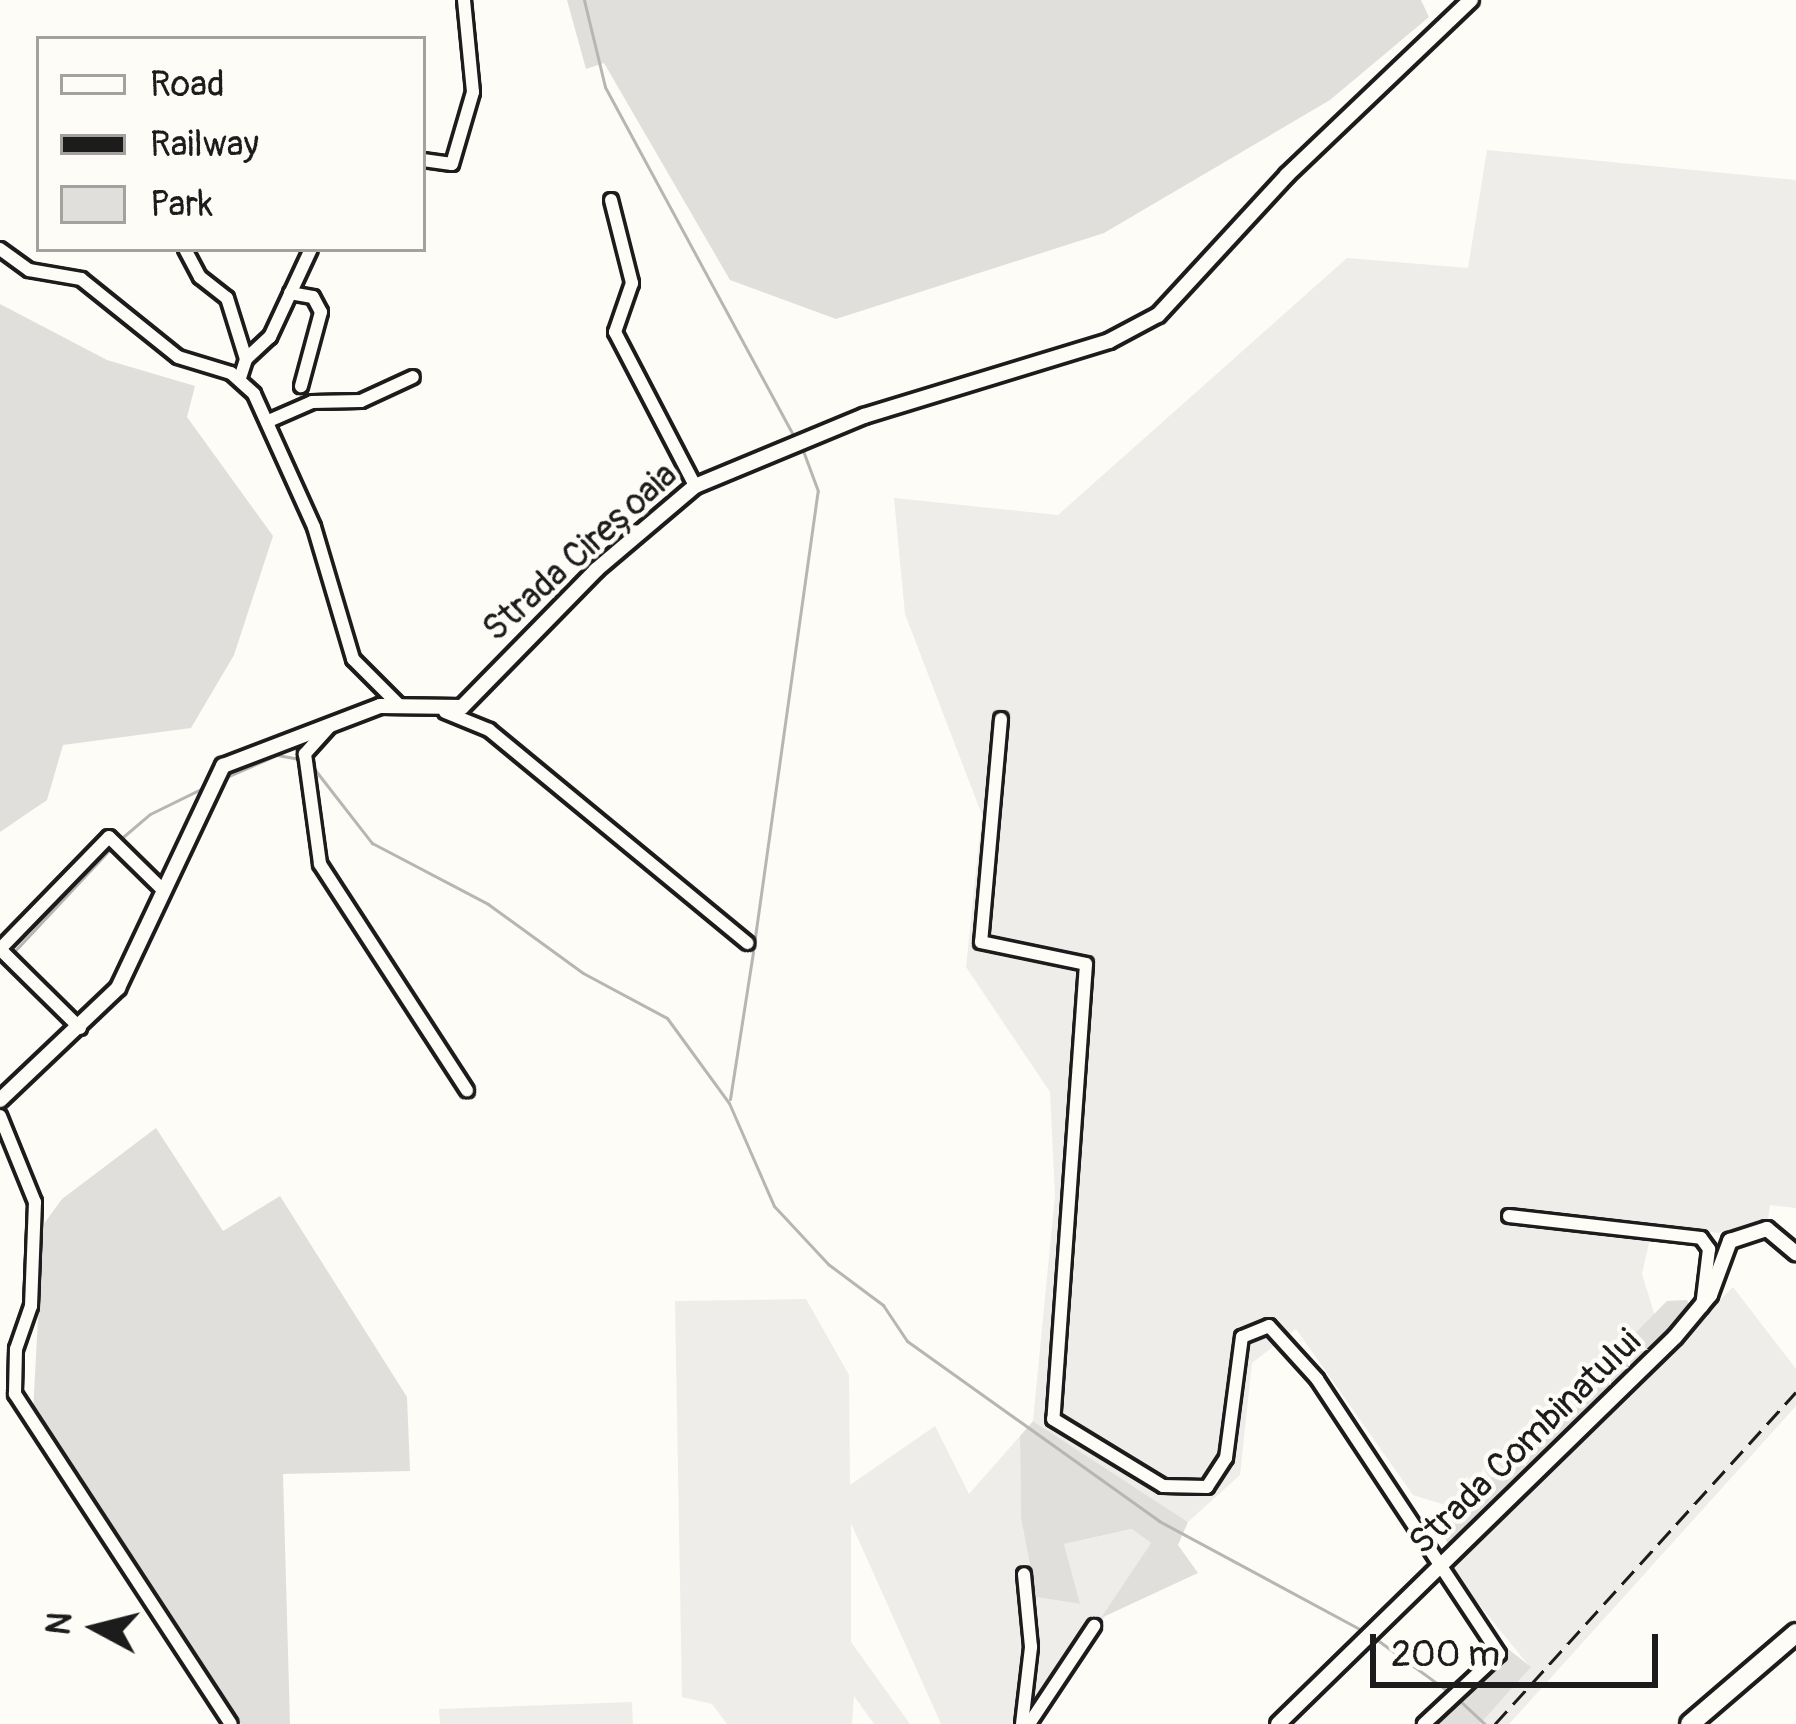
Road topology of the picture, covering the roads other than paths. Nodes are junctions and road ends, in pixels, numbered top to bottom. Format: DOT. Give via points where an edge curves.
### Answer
graph roads {
  1 [pos="464,0"];
  2 [pos="1471,0"];
  3 [pos="426,160"];
  4 [pos="611,200"];
  5 [pos="0,249"];
  6 [pos="187,252"];
  7 [pos="310,252"];
  8 [pos="290,292"];
  9 [pos="246,359"];
  10 [pos="413,377"];
  11 [pos="240,378"];
  12 [pos="301,386"];
  13 [pos="271,420"];
  14 [pos="695,486"];
  15 [pos="398,704"];
  16 [pos="445,712"];
  17 [pos="339,718"];
  18 [pos="1001,719"];
  19 [pos="163,890"];
  20 [pos="747,943"];
  21 [pos="80,1028"];
  22 [pos="467,1090"];
  23 [pos="0,1100"];
  24 [pos="0,1116"];
  25 [pos="1509,1216"];
  26 [pos="1796,1253"];
  27 [pos="1702,1309"];
  28 [pos="1442,1565"];
  29 [pos="1024,1574"];
  30 [pos="1094,1626"];
  31 [pos="1796,1633"];
  32 [pos="231,1724"];
  33 [pos="1025,1724"];
  34 [pos="1278,1724"];
  35 [pos="1424,1724"];
  36 [pos="1690,1724"];
  1 -- 3 [label="street" via="473,92 452,164"];
  2 -- 14 [label="street, Strada Cireșoaia" via="1287,175 1158,315 1109,341 864,416"];
  4 -- 14 [label="street" via="632,283 615,332"];
  5 -- 11 [label="street" via="29,270 81,279 178,357"];
  6 -- 9 [label="street" via="200,277 227,298"];
  7 -- 8 [label="street"];
  8 -- 9 [label="street" via="270,337"];
  8 -- 12 [label="street" via="314,297 321,312"];
  9 -- 11 [label="street"];
  10 -- 13 [label="street" via="361,401 312,402"];
  11 -- 13 [label="street"];
  13 -- 15 [label="street" via="353,658"];
  14 -- 16 [label="street, Strada Cireșoaia" via="596,570 462,707"];
  15 -- 16 [label="street"];
  15 -- 17 [label="street"];
  16 -- 20 [label="street" via="488,730"];
  17 -- 19 [label="street" via="223,766"];
  17 -- 22 [label="street" via="304,754 320,864"];
  18 -- 28 [label="street" via="981,942 1086,964 1053,1419 1162,1486 1207,1487 1226,1458 1242,1337 1268,1326 1317,1379"];
  19 -- 21 [label="street" via="118,988"];
  19 -- 21 [label="street" via="116,844 82,860 0,949"];
  21 -- 23 [label="street"];
  24 -- 32 [label="street" via="34,1202 31,1306 13,1375 19,1403"];
  25 -- 27 [label="street" via="1701,1238 1709,1249"];
  26 -- 27 [label="street, Strada Combinatului" via="1767,1229 1736,1236"];
  27 -- 28 [label="street, Strada Combinatului"];
  28 -- 34 [label="street, Strada Combinatului"];
  28 -- 35 [label="street" via="1499,1654"];
  29 -- 33 [label="street" via="1031,1647"];
  30 -- 33 [label="street"];
  31 -- 36 [label="main road"];
}
